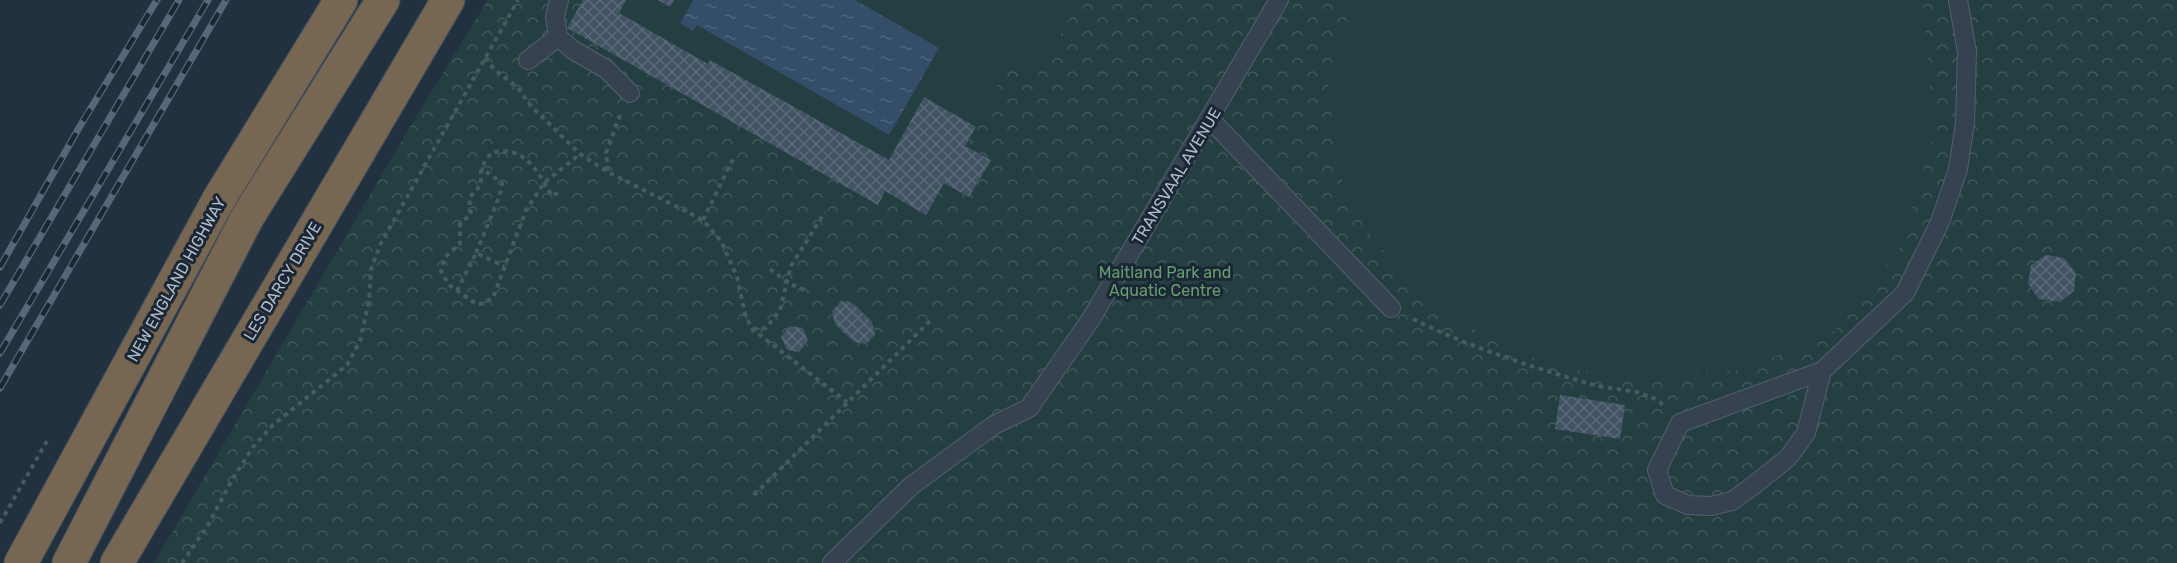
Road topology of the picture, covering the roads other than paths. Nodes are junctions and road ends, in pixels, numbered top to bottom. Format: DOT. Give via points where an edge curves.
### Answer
graph roads {
  1 [pos="341,0"];
  2 [pos="383,0"];
  3 [pos="448,0"];
  4 [pos="559,0"];
  5 [pos="1279,0"];
  6 [pos="1958,0"];
  7 [pos="558,38"];
  8 [pos="528,60"];
  9 [pos="630,93"];
  10 [pos="1210,119"];
  11 [pos="1391,308"];
  12 [pos="1822,371"];
  13 [pos="21,563"];
  14 [pos="69,563"];
  15 [pos="117,563"];
  16 [pos="832,563"];
  1 -- 13 [label="highway, NEW ENGLAND HIGHWAY" via="219,200"];
  2 -- 14 [label="highway" via="247,218"];
  3 -- 15 [label="highway, LES DARCY DRIVE"];
  4 -- 7 [label="lane" via="555,17"];
  5 -- 10 [label="lane, TRANSVAAL AVENUE"];
  6 -- 12 [label="lane" via="1967,52 1965,123 1958,169 1940,222 1905,293"];
  7 -- 8 [label="lane"];
  7 -- 9 [label="lane" via="606,69"];
  10 -- 11 [label="lane"];
  10 -- 16 [label="lane, TRANSVAAL AVENUE" via="1091,319 1029,408 994,425 911,486"];
  12 -- 12 [label="lane" via="1806,434 1788,458 1732,501 1711,506 1688,505 1665,495 1658,470 1680,423"];
}
